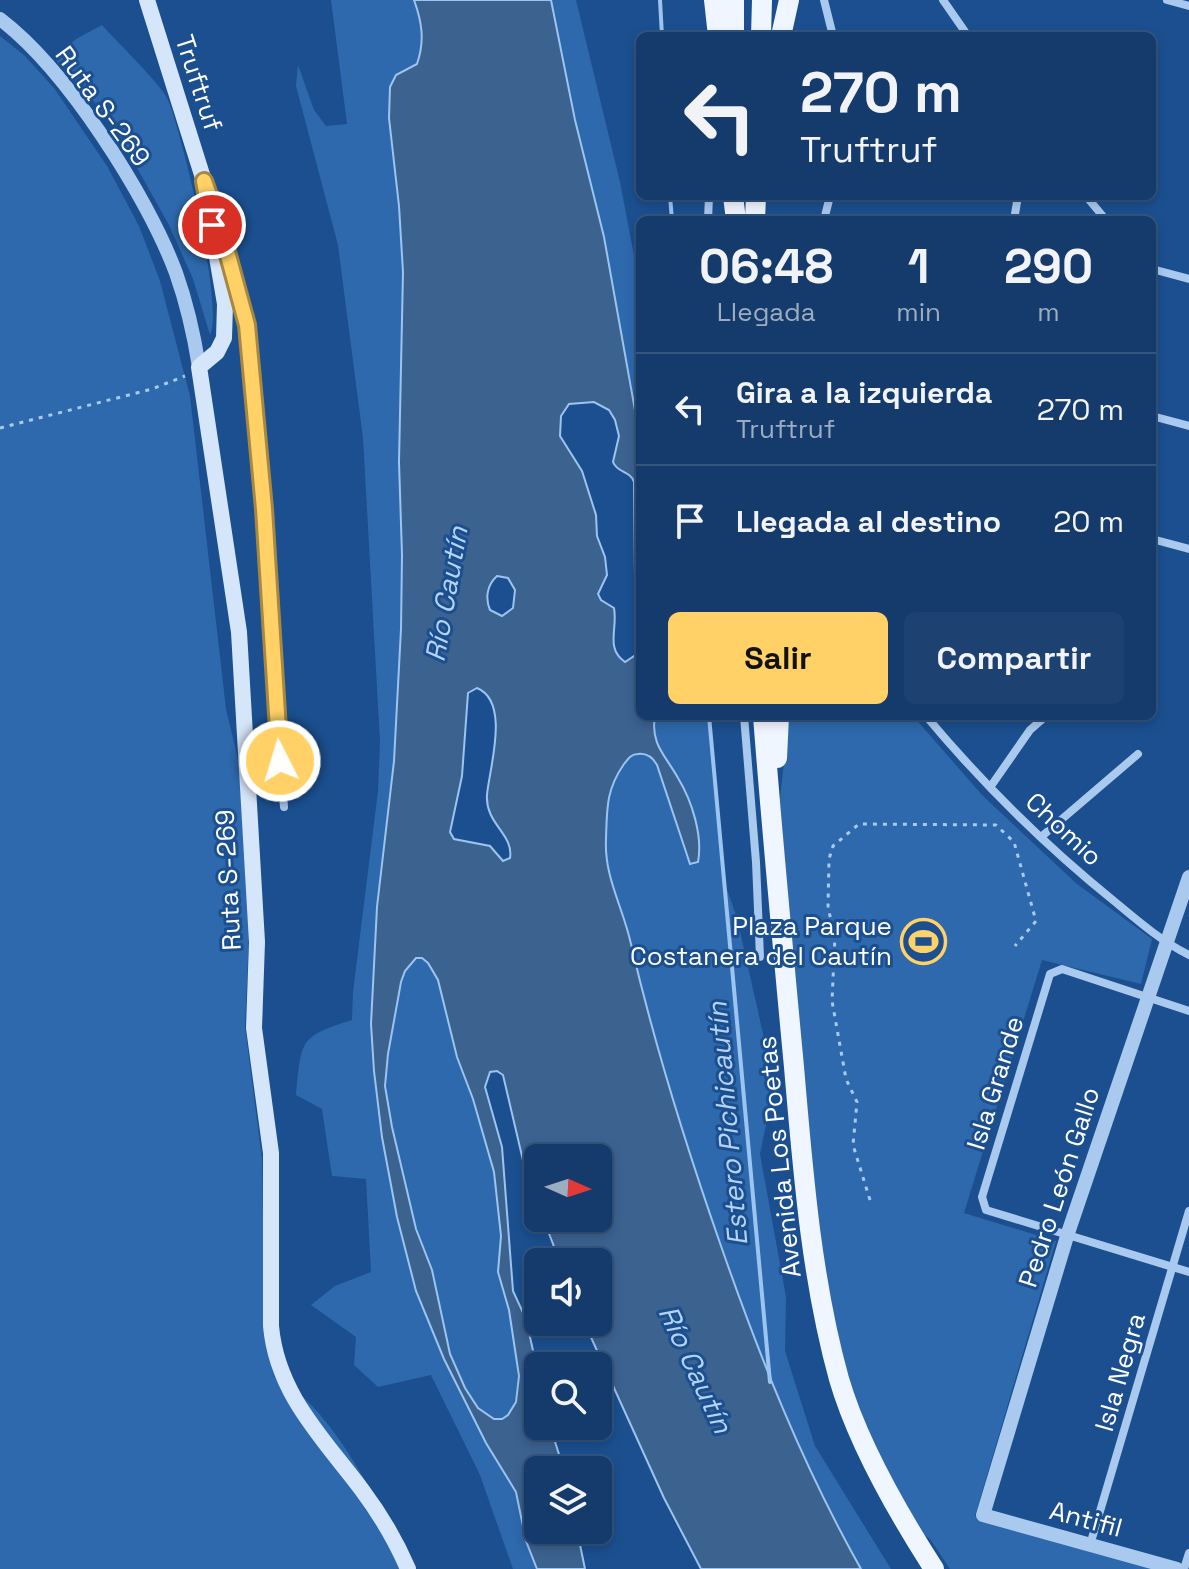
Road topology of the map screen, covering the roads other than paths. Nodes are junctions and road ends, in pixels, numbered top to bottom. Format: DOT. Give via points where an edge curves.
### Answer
graph roads {
  1 [pos="147,0"];
  2 [pos="714,0"];
  3 [pos="734,0"];
  4 [pos="762,0"];
  5 [pos="790,0"];
  6 [pos="824,0"];
  7 [pos="943,0"];
  8 [pos="1167,0"];
  9 [pos="1189,6"];
  10 [pos="0,19"];
  11 [pos="718,32"];
  12 [pos="734,32"];
  13 [pos="761,32"];
  14 [pos="782,32"];
  15 [pos="788,32"];
  16 [pos="832,32"];
  17 [pos="965,32"];
  18 [pos="204,181"];
  19 [pos="1089,200"];
  20 [pos="1103,216"];
  21 [pos="1156,270"];
  22 [pos="1189,279"];
  23 [pos="199,367"];
  24 [pos="1156,417"];
  25 [pos="1189,426"];
  26 [pos="1156,540"];
  27 [pos="1189,549"];
  28 [pos="744,720"];
  29 [pos="763,720"];
  30 [pos="779,720"];
  31 [pos="932,720"];
  32 [pos="1041,720"];
  33 [pos="1138,754"];
  34 [pos="991,786"];
  35 [pos="770,797"];
  36 [pos="284,807"];
  37 [pos="1041,837"];
  38 [pos="1189,877"];
  39 [pos="1166,943"];
  40 [pos="1189,955"];
  41 [pos="760,957"];
  42 [pos="1148,996"];
  43 [pos="1189,1011"];
  44 [pos="1189,1211"];
  45 [pos="1068,1233"];
  46 [pos="1172,1267"];
  47 [pos="1189,1272"];
  48 [pos="983,1515"];
  49 [pos="1090,1545"];
  50 [pos="1189,1553"];
  51 [pos="408,1569"];
  52 [pos="934,1569"];
  53 [pos="1177,1569"];
  54 [pos="1184,1569"];
  1 -- 18 [label="main road, Truftruf"];
  2 -- 11 [label="main road"];
  3 -- 12 [label="main road"];
  4 -- 13 [label="main road"];
  5 -- 14 [label="main road"];
  5 -- 15 [label="main road"];
  6 -- 16 [label="street"];
  7 -- 17 [label="street"];
  8 -- 9 [label="street"];
  10 -- 23 [label="street, Ruta S-269" via="61,81 150,217 183,294"];
  18 -- 23 [label="main road, Truftruf" via="226,323 217,352"];
  18 -- 36 [label="street, Truftruf" via="247,325"];
  19 -- 20 [label="street"];
  21 -- 22 [label="street"];
  23 -- 51 [label="main road, Ruta S-269" via="239,632 257,942 254,1028 271,1153 274,1352 290,1394 376,1509"];
  24 -- 25 [label="street"];
  26 -- 27 [label="street"];
  28 -- 41 [label="street"];
  29 -- 35 [label="main road, Avenida Los Poetas"];
  30 -- 35 [label="main road"];
  31 -- 34 [label="street, Chomio"];
  32 -- 34 [label="street"];
  33 -- 37 [label="street"];
  34 -- 37 [label="street, Chomio"];
  35 -- 52 [label="main road, Avenida Los Poetas" via="804,1181 822,1304 840,1382 872,1462"];
  37 -- 39 [label="street, Chomio"];
  38 -- 39 [label="street, Pedro León Gallo"];
  39 -- 40 [label="street, Chomio"];
  39 -- 42 [label="street, Pedro León Gallo"];
  42 -- 43 [label="street"];
  42 -- 45 [label="street, Pedro León Gallo"];
  42 -- 45 [label="street, Isla Grande" via="1062,969 1047,977 982,1197 986,1210"];
  44 -- 46 [label="street, Isla Negra"];
  45 -- 46 [label="street"];
  45 -- 48 [label="street, Pedro León Gallo"];
  46 -- 47 [label="street"];
  46 -- 49 [label="street, Isla Negra"];
  48 -- 49 [label="street, Antifil"];
  49 -- 53 [label="street, Antifil"];
  50 -- 54 [label="street"];
}
